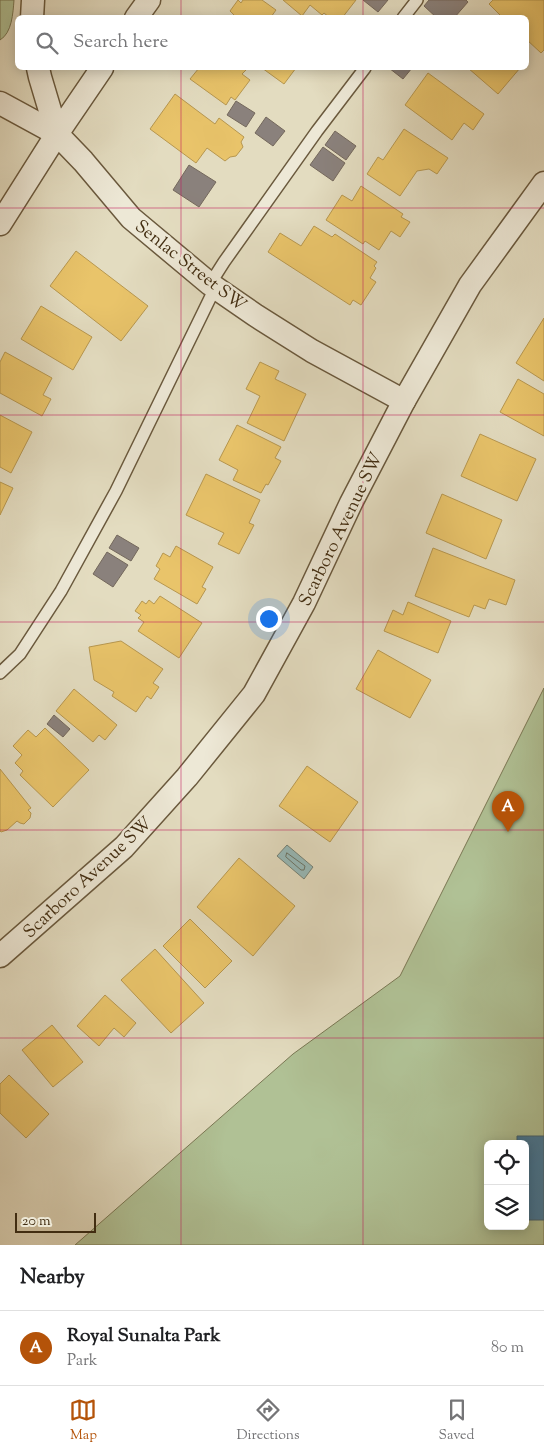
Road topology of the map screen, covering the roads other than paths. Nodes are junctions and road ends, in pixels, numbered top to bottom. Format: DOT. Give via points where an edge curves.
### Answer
graph roads {
  1 [pos="33,0"];
  2 [pos="149,0"];
  3 [pos="417,0"];
  4 [pos="32,15"];
  5 [pos="138,15"];
  6 [pos="405,15"];
  7 [pos="38,70"];
  8 [pos="101,70"];
  9 [pos="363,70"];
  10 [pos="0,103"];
  11 [pos="57,134"];
  12 [pos="544,183"];
  13 [pos="0,224"];
  14 [pos="213,286"];
  15 [pos="404,401"];
  16 [pos="0,673"];
  17 [pos="0,956"];
  1 -- 4 [label="street"];
  2 -- 5 [label="street"];
  3 -- 6 [label="lane"];
  7 -- 11 [label="street"];
  8 -- 11 [label="street"];
  9 -- 14 [label="lane" via="224,262"];
  10 -- 11 [label="street, Senlac Street SW"];
  11 -- 13 [label="street"];
  11 -- 14 [label="street, Senlac Street SW" via="131,218"];
  12 -- 15 [label="street, Scarboro Avenue SW" via="470,284"];
  14 -- 15 [label="street, Senlac Street SW" via="312,351"];
  14 -- 16 [label="lane" via="116,491 61,592 20,654"];
  15 -- 17 [label="street, Scarboro Avenue SW" via="304,603 254,694 187,778 124,847"];
}
